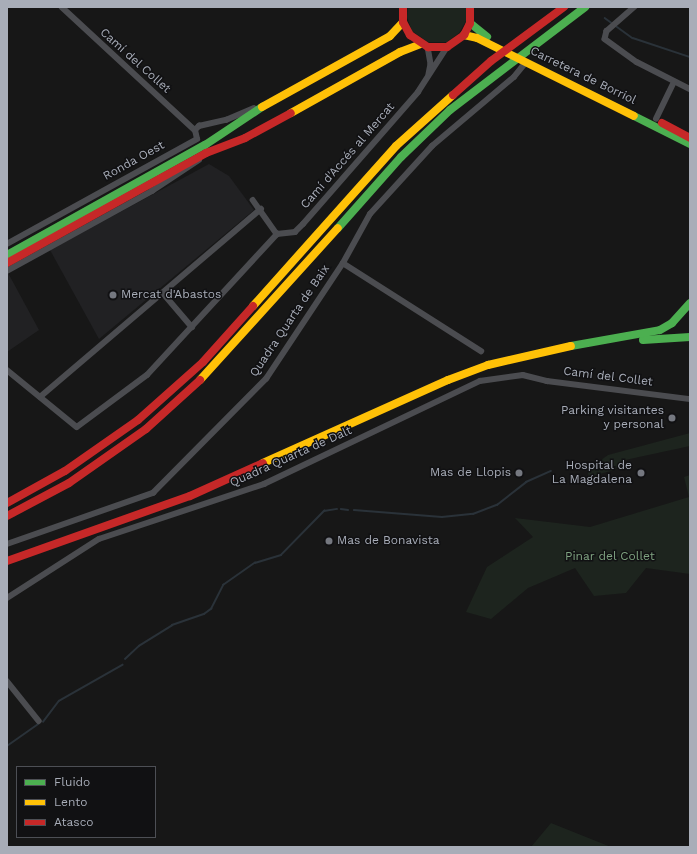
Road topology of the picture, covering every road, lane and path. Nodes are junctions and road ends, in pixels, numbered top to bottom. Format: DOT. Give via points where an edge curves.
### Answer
graph roads {
  1 [pos="62,7"];
  2 [pos="470,7"];
  3 [pos="564,7"];
  4 [pos="585,7"];
  5 [pos="635,7"];
  6 [pos="402,8"];
  7 [pos="403,22"];
  8 [pos="470,23"];
  9 [pos="464,35"];
  10 [pos="424,46"];
  11 [pos="447,47"];
  12 [pos="526,62"];
  13 [pos="428,78"];
  14 [pos="674,82"];
  15 [pos="690,89"];
  16 [pos="264,106"];
  17 [pos="656,119"];
  18 [pos="195,130"];
  19 [pos="690,138"];
  20 [pos="690,144"];
  21 [pos="206,152"];
  22 [pos="253,200"];
  23 [pos="261,210"];
  24 [pos="277,234"];
  25 [pos="7,244"];
  26 [pos="7,255"];
  27 [pos="7,263"];
  28 [pos="343,263"];
  29 [pos="7,271"];
  30 [pos="163,293"];
  31 [pos="690,304"];
  32 [pos="192,327"];
  33 [pos="690,337"];
  34 [pos="595,342"];
  35 [pos="481,351"];
  36 [pos="7,370"];
  37 [pos="523,374"];
  38 [pos="40,397"];
  39 [pos="690,399"];
  40 [pos="7,503"];
  41 [pos="7,516"];
  42 [pos="7,544"];
  43 [pos="7,561"];
  44 [pos="7,598"];
  45 [pos="7,681"];
  46 [pos="39,721"];
  1 -- 18 [label="street, Camí del Collet"];
  2 -- 8 [label="main road"];
  3 -- 40 [label="main road" via="491,61 391,151 203,362 138,420 65,471"];
  4 -- 41 [label="main road" via="502,68 401,157 211,370 146,429 69,482"];
  5 -- 14 [label="street" via="607,31 605,39"];
  6 -- 7 [label="main road"];
  7 -- 10 [label="main road" via="410,35"];
  7 -- 16 [label="main road, Ronda Oest" via="390,36"];
  8 -- 9 [label="main road"];
  8 -- 17 [label="main road, Carretera de Borriol" via="479,34"];
  9 -- 11 [label="main road"];
  9 -- 12 [label="main road, Carretera de Borriol" via="476,38"];
  10 -- 11 [label="main road"];
  10 -- 13 [label="street" via="431,64"];
  10 -- 21 [label="main road" via="400,52 245,138"];
  11 -- 13 [label="street, Camí d'Accés al Mercat"];
  12 -- 20 [label="main road, Carretera de Borriol"];
  12 -- 28 [label="street, Quadra Quarta de Baix" via="514,77 432,146 375,208"];
  13 -- 24 [label="street, Camí d'Accés al Mercat" via="303,224 295,232"];
  14 -- 15 [label="street"];
  14 -- 17 [label="street"];
  16 -- 18 [label="street, Ronda Oest" via="226,120 199,126"];
  16 -- 26 [label="main road, Ronda Oest" via="234,123 205,145"];
  17 -- 19 [label="main road, Carretera de Borriol"];
  18 -- 25 [label="street, Ronda Oest" via="197,139"];
  21 -- 27 [label="main road"];
  21 -- 29 [label="street" via="194,165"];
  22 -- 23 [label="street"];
  23 -- 24 [label="street"];
  23 -- 30 [label="street"];
  24 -- 32 [label="street"];
  28 -- 35 [label="street"];
  28 -- 42 [label="street, Quadra Quarta de Baix" via="266,379 153,493"];
  30 -- 32 [label="street"];
  30 -- 38 [label="street"];
  31 -- 34 [label="main road" via="672,323 660,330"];
  32 -- 38 [label="street" via="147,375 77,427"];
  33 -- 34 [label="main road"];
  34 -- 43 [label="main road" via="541,351 455,378 190,496"];
  36 -- 38 [label="street"];
  37 -- 39 [label="street, Camí del Collet" via="547,381"];
  37 -- 44 [label="street, Quadra Quarta de Dalt" via="480,381 264,484 99,540"];
  45 -- 46 [label="street"];
}
